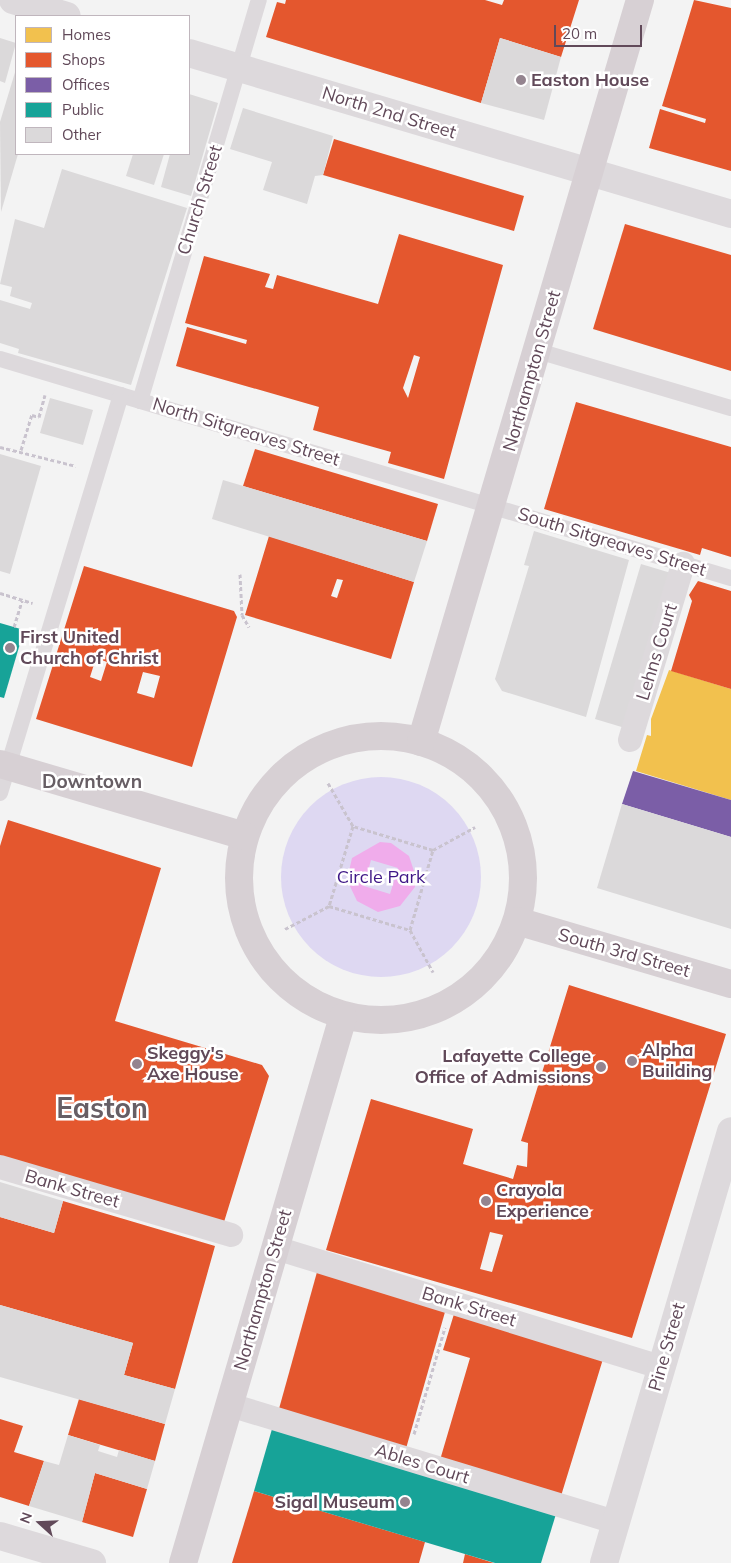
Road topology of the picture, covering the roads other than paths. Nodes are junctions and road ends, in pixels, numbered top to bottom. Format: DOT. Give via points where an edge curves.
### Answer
graph roads {
  1 [pos="13,0"];
  2 [pos="259,0"];
  3 [pos="640,0"];
  4 [pos="64,15"];
  5 [pos="190,53"];
  6 [pos="238,68"];
  7 [pos="590,173"];
  8 [pos="731,214"];
  9 [pos="538,351"];
  10 [pos="0,359"];
  11 [pos="121,395"];
  12 [pos="140,401"];
  13 [pos="731,408"];
  14 [pos="492,506"];
  15 [pos="683,564"];
  16 [pos="731,578"];
  17 [pos="630,740"];
  18 [pos="421,742"];
  19 [pos="4,765"];
  20 [pos="0,793"];
  21 [pos="245,836"];
  22 [pos="517,921"];
  23 [pos="731,984"];
  24 [pos="343,1017"];
  25 [pos="731,1131"];
  26 [pos="0,1168"];
  27 [pos="230,1235"];
  28 [pos="276,1248"];
  29 [pos="661,1367"];
  30 [pos="230,1405"];
  31 [pos="616,1522"];
  32 [pos="0,1536"];
  33 [pos="92,1563"];
  34 [pos="183,1563"];
  35 [pos="604,1563"];
  1 -- 4 [label="street"];
  2 -- 6 [label="lane, Church Street"];
  3 -- 7 [label="main road, Northampton Street"];
  5 -- 6 [label="street, North 2nd Street"];
  6 -- 7 [label="street, North 2nd Street"];
  6 -- 12 [label="lane, Church Street"];
  7 -- 8 [label="street, North 2nd Street"];
  7 -- 9 [label="main road, Northampton Street"];
  9 -- 13 [label="lane"];
  9 -- 14 [label="main road, Northampton Street"];
  10 -- 11 [label="lane, North Sitgreaves Street"];
  11 -- 12 [label="lane, North Sitgreaves Street"];
  11 -- 19 [label="lane"];
  12 -- 14 [label="lane, North Sitgreaves Street"];
  14 -- 15 [label="lane, South Sitgreaves Street"];
  14 -- 18 [label="main road, Northampton Street"];
  15 -- 16 [label="lane, South Sitgreaves Street"];
  15 -- 17 [label="street, Lehns Court"];
  18 -- 21 [label="main road" via="384,735 321,748 298,761 276,783"];
  18 -- 22 [label="main road" via="472,770 505,806 522,855 525,883"];
  19 -- 20 [label="lane"];
  19 -- 21 [label="main road"];
  21 -- 24 [label="main road" via="238,874 242,908 255,945 282,980 307,1002"];
  22 -- 23 [label="main road, South 3rd Street"];
  22 -- 24 [label="main road" via="502,953 481,979 449,1003 378,1020"];
  24 -- 28 [label="main road, Northampton Street"];
  25 -- 29 [label="street, Pine Street"];
  26 -- 27 [label="street, Bank Street"];
  28 -- 29 [label="street, Bank Street"];
  28 -- 30 [label="main road, Northampton Street"];
  29 -- 31 [label="street, Pine Street"];
  30 -- 31 [label="street, Ables Court"];
  30 -- 34 [label="main road, Northampton Street"];
  31 -- 35 [label="street, Pine Street"];
  32 -- 33 [label="street"];
}
